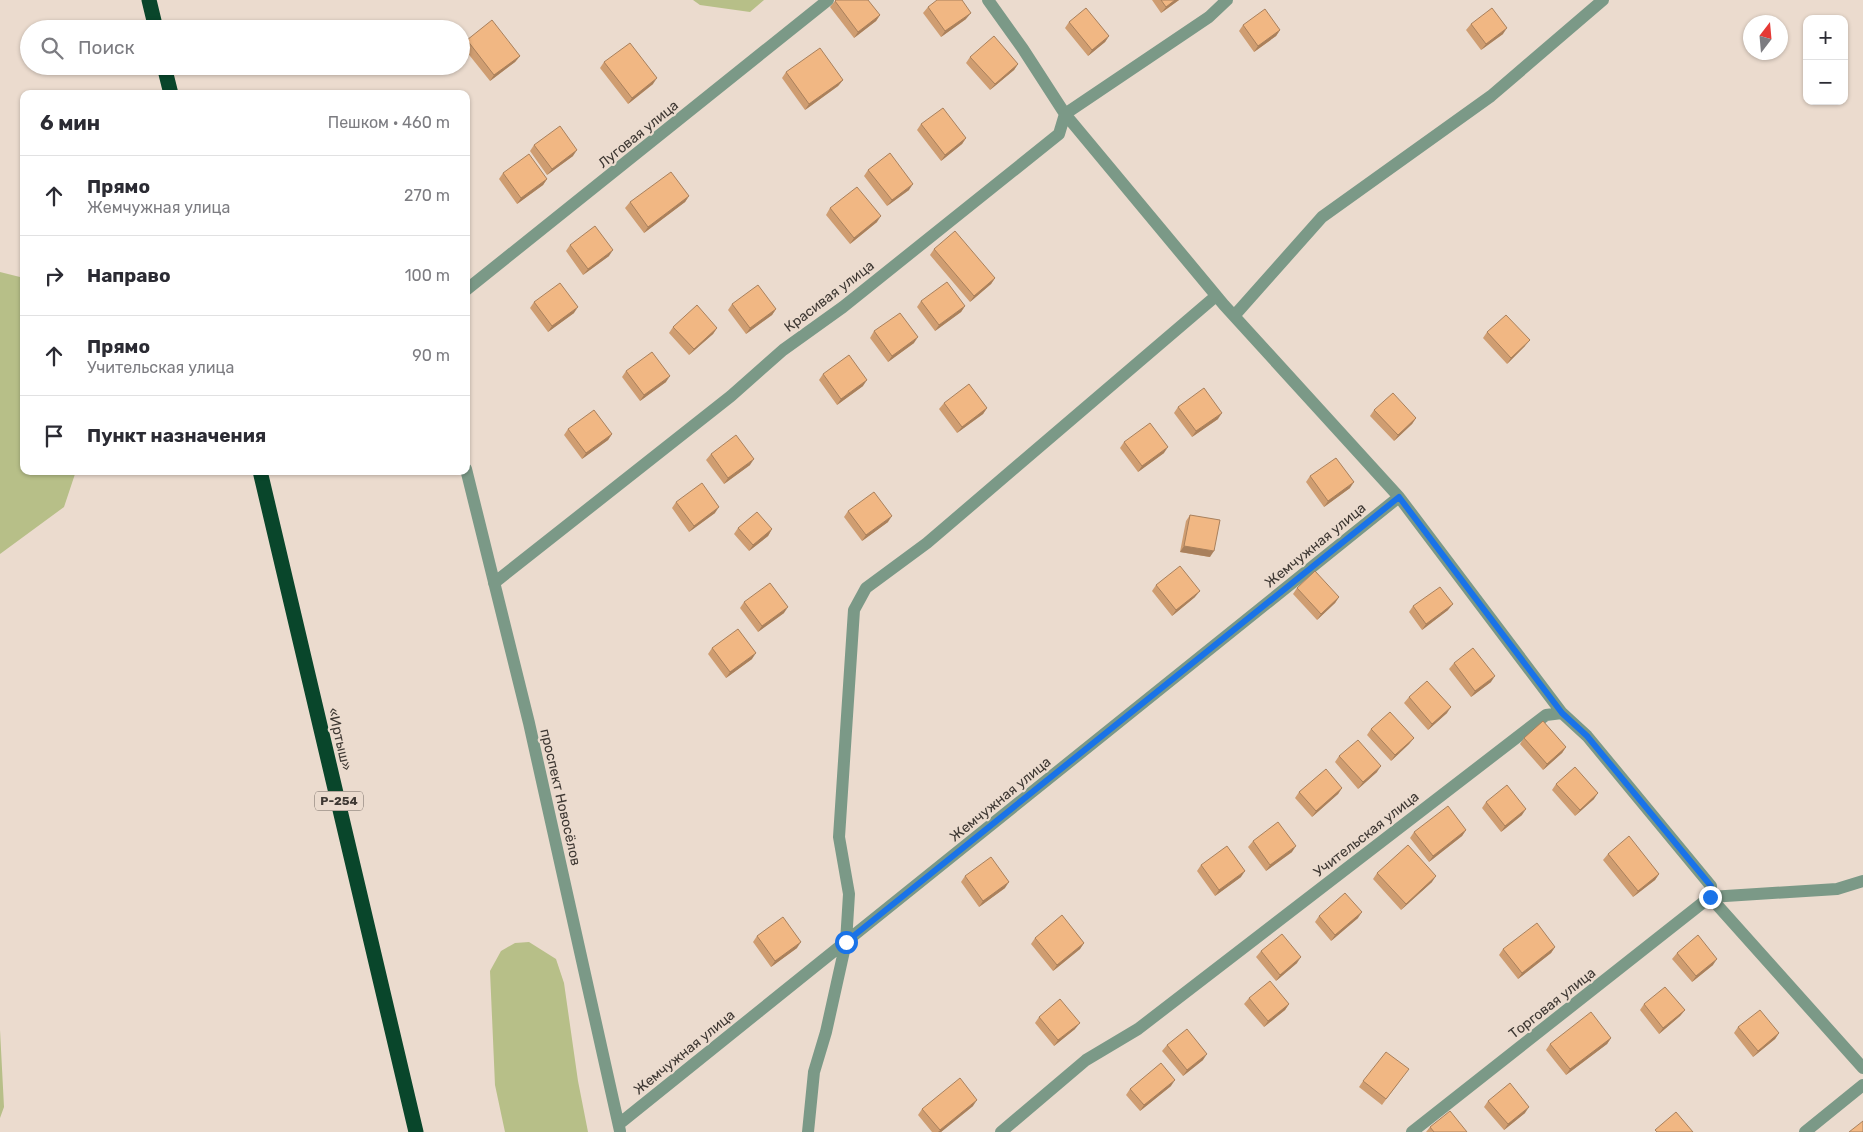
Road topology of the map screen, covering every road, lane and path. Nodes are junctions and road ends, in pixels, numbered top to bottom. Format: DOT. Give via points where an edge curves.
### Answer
graph roads {
  1 [pos="149,0"];
  2 [pos="828,0"];
  3 [pos="988,0"];
  4 [pos="1226,0"];
  5 [pos="1603,0"];
  6 [pos="154,20"];
  7 [pos="166,75"];
  8 [pos="170,90"];
  9 [pos="1065,114"];
  10 [pos="470,287"];
  11 [pos="1216,296"];
  12 [pos="1234,316"];
  13 [pos="261,475"];
  14 [pos="467,475"];
  15 [pos="1399,497"];
  16 [pos="494,583"];
  17 [pos="1562,713"];
  18 [pos="1863,881"];
  19 [pos="1710,897"];
  20 [pos="846,942"];
  21 [pos="1863,1068"];
  22 [pos="1863,1085"];
  23 [pos="620,1128"];
  24 [pos="416,1132"];
  25 [pos="808,1132"];
  26 [pos="1001,1132"];
  27 [pos="1412,1132"];
  28 [pos="1806,1132"];
  1 -- 6 [label="highway"];
  2 -- 10 [label="street, Луговая улица"];
  3 -- 9 [label="street"];
  4 -- 9 [label="street" via="1209,17"];
  5 -- 12 [label="street" via="1491,96 1322,216"];
  7 -- 8 [label="highway"];
  9 -- 11 [label="street"];
  9 -- 16 [label="street, Красивая улица" via="1059,134 843,307 783,350 731,396"];
  11 -- 12 [label="street"];
  11 -- 20 [label="street" via="934,536 866,588 854,610 839,837 849,894"];
  12 -- 15 [label="street"];
  13 -- 24 [label="highway, «Иртыш» / Р-254"];
  14 -- 16 [label="street, проспект Новосёлов"];
  15 -- 17 [label="street"];
  15 -- 20 [label="street, Жемчужная улица"];
  16 -- 23 [label="street, проспект Новосёлов"];
  17 -- 19 [label="street" via="1587,736 1711,886"];
  17 -- 26 [label="street, Учительская улица" via="1546,715 1138,1028 1086,1060"];
  18 -- 19 [label="street" via="1837,889"];
  19 -- 21 [label="street"];
  19 -- 27 [label="street, Торговая улица"];
  20 -- 23 [label="street, Жемчужная улица"];
  20 -- 25 [label="street" via="814,1072"];
  22 -- 28 [label="street"];
}
